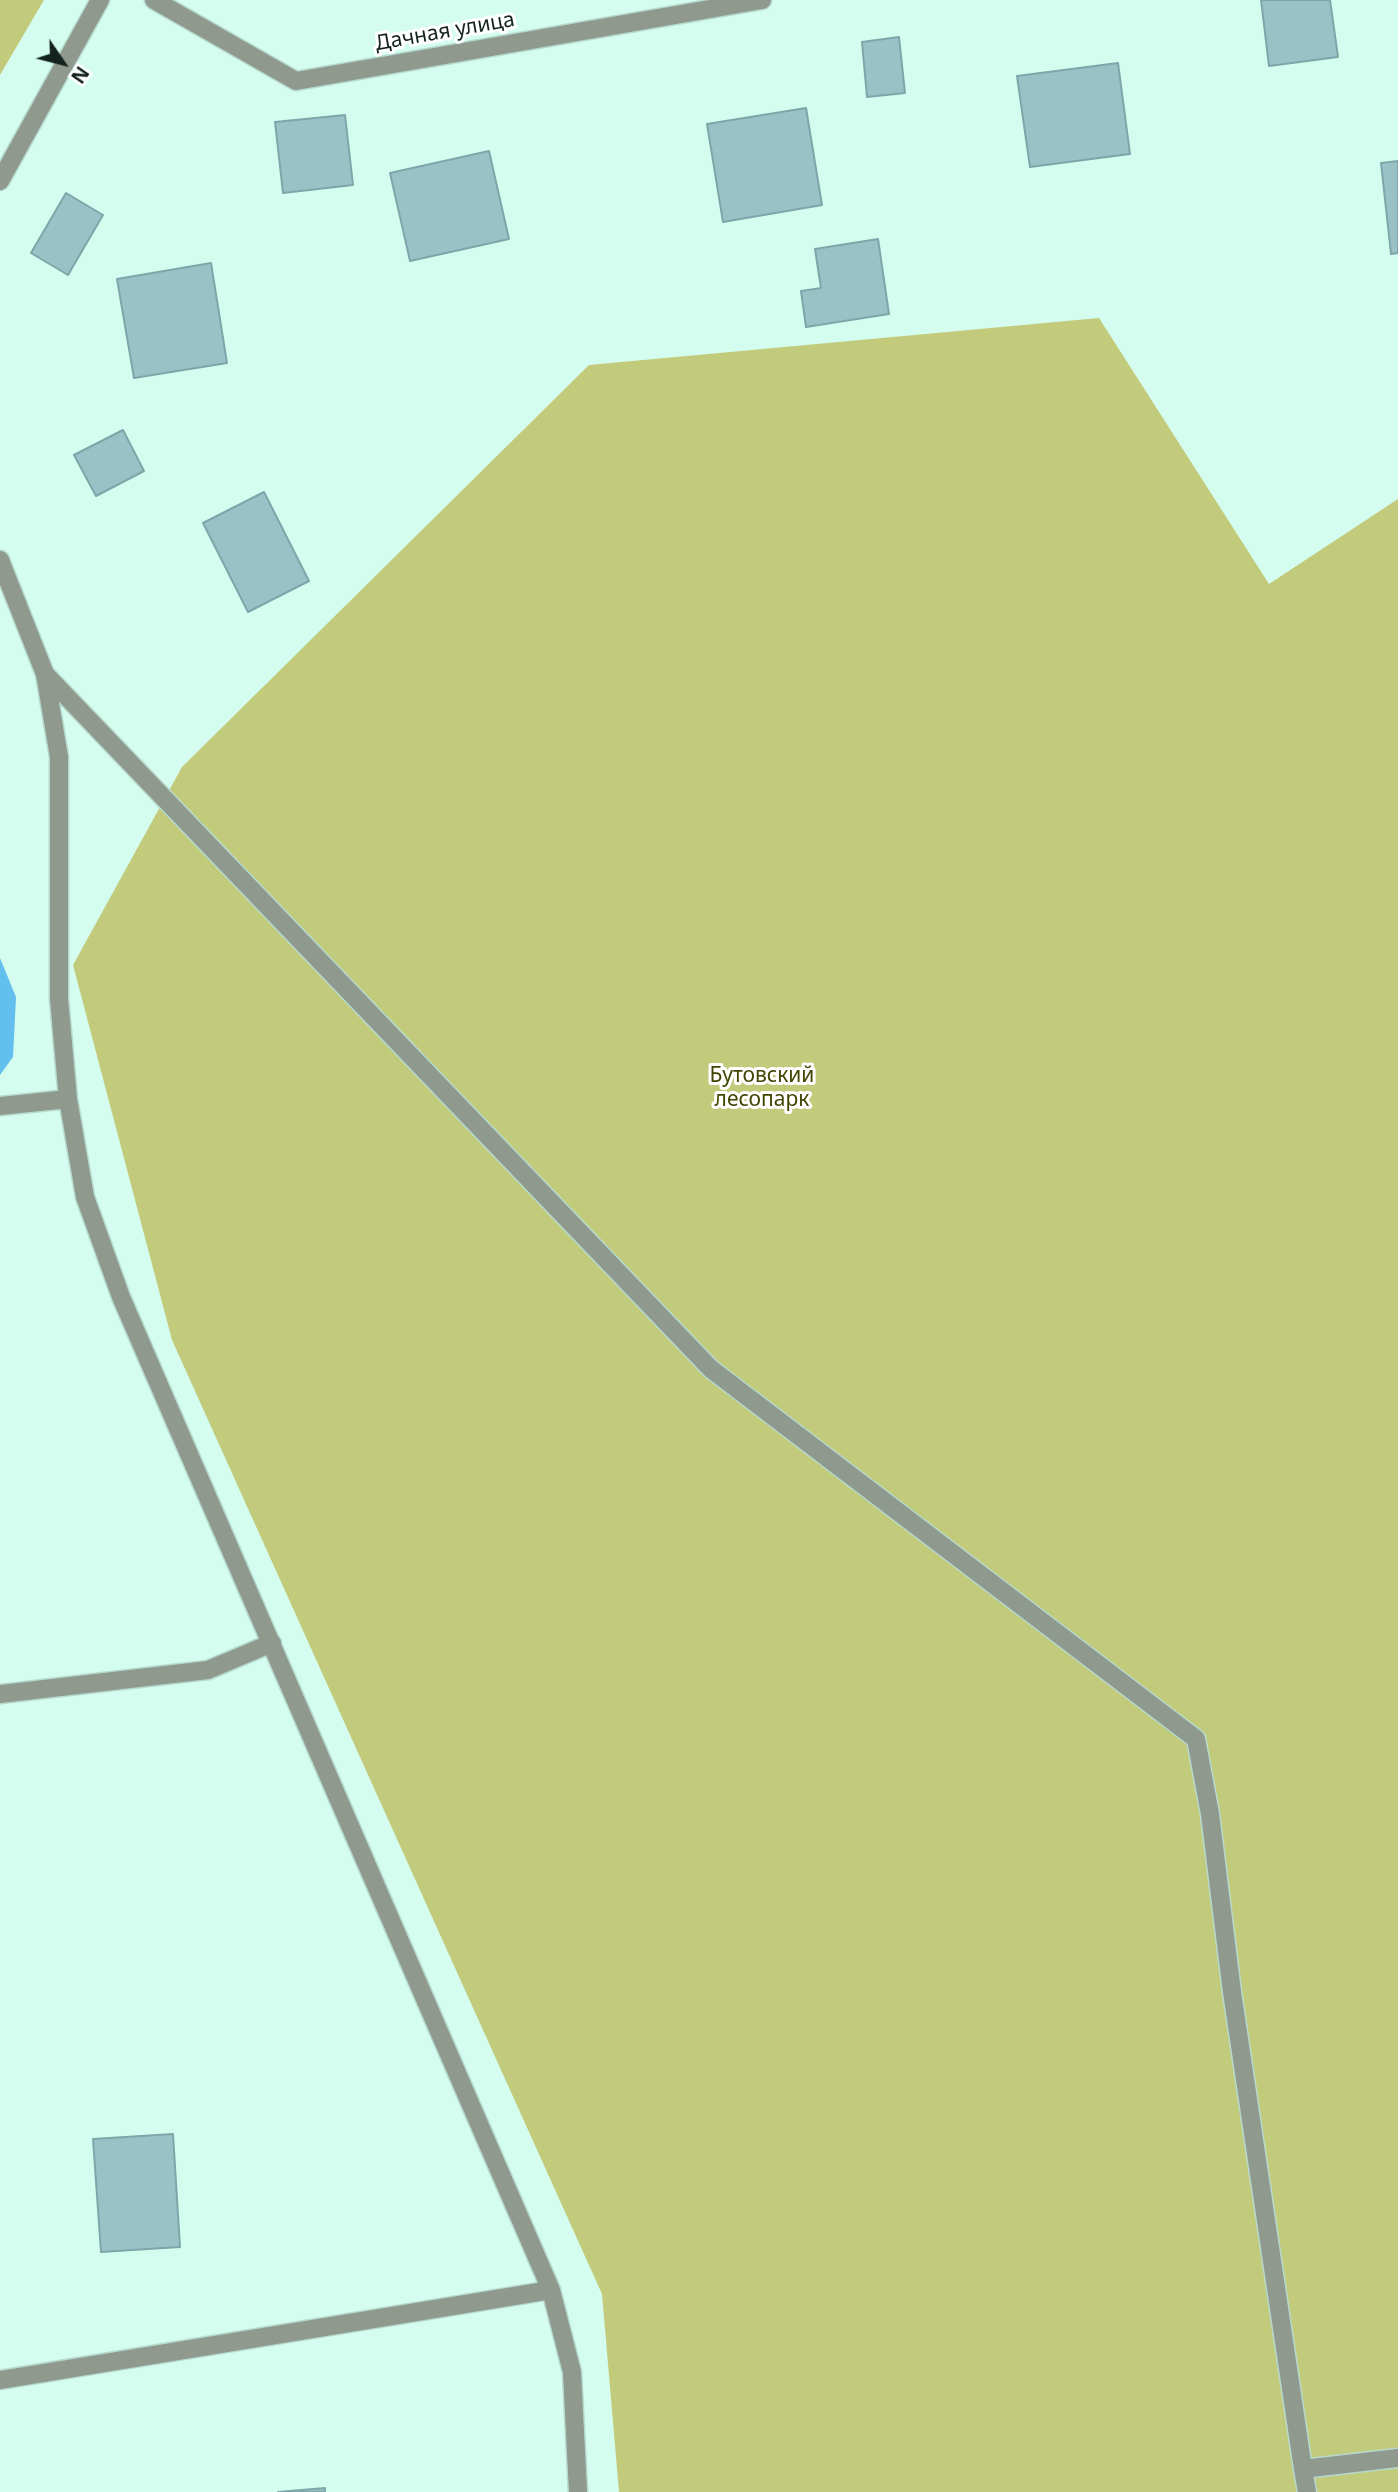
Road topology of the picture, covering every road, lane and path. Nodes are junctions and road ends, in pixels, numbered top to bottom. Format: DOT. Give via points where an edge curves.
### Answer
graph roads {
  1 [pos="100,0"];
  2 [pos="154,0"];
  3 [pos="762,0"];
  4 [pos="0,181"];
  5 [pos="0,560"];
  6 [pos="45,674"];
  7 [pos="68,1099"];
  8 [pos="0,1106"];
  9 [pos="272,1643"];
  10 [pos="0,1694"];
  11 [pos="551,2290"];
  12 [pos="0,2380"];
  13 [pos="1398,2458"];
  14 [pos="1303,2469"];
  15 [pos="578,2492"];
  16 [pos="1307,2492"];
  1 -- 4 [label="street"];
  2 -- 3 [label="street, Дачная улица" via="296,81"];
  5 -- 6 [label="street"];
  6 -- 7 [label="street" via="59,757 59,999"];
  6 -- 14 [label="street" via="711,1369 1196,1739"];
  7 -- 8 [label="street"];
  7 -- 9 [label="street" via="85,1197 121,1297"];
  9 -- 10 [label="street" via="208,1670"];
  9 -- 11 [label="street"];
  11 -- 12 [label="street"];
  11 -- 15 [label="street" via="572,2372"];
  13 -- 14 [label="street"];
  14 -- 16 [label="street"];
}
